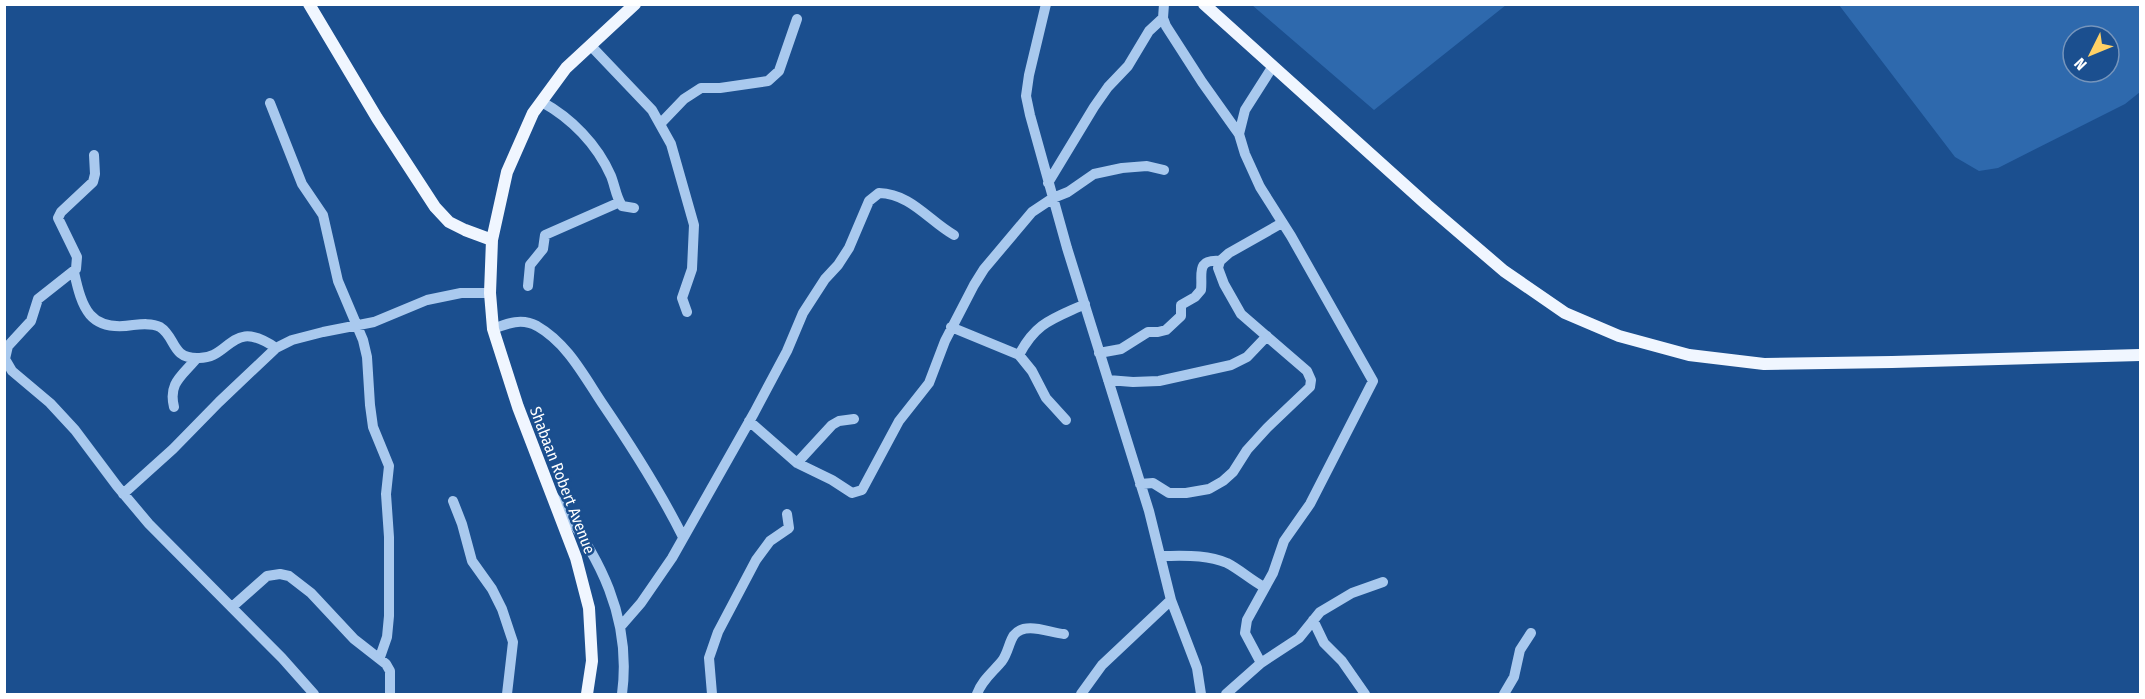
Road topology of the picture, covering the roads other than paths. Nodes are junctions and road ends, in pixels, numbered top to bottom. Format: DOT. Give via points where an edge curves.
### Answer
graph roads {
  1 [pos="309,4"];
  2 [pos="1046,4"];
  3 [pos="1164,4"];
  4 [pos="1204,4"];
  5 [pos="631,6"];
  6 [pos="1163,18"];
  7 [pos="797,20"];
  8 [pos="591,46"];
  9 [pos="1273,66"];
  10 [pos="542,102"];
  11 [pos="270,103"];
  12 [pos="661,123"];
  13 [pos="1239,134"];
  14 [pos="94,155"];
  15 [pos="1164,170"];
  16 [pos="1048,183"];
  17 [pos="1053,198"];
  18 [pos="620,202"];
  19 [pos="634,208"];
  20 [pos="1282,223"];
  21 [pos="954,236"];
  22 [pos="492,240"];
  23 [pos="1220,261"];
  24 [pos="74,272"];
  25 [pos="528,286"];
  26 [pos="490,293"];
  27 [pos="1085,304"];
  28 [pos="687,312"];
  29 [pos="357,326"];
  30 [pos="951,327"];
  31 [pos="493,329"];
  32 [pos="1267,336"];
  33 [pos="276,348"];
  34 [pos="1099,353"];
  35 [pos="1019,355"];
  36 [pos="2140,355"];
  37 [pos="196,358"];
  38 [pos="1108,380"];
  39 [pos="174,407"];
  40 [pos="854,419"];
  41 [pos="1066,420"];
  42 [pos="749,421"];
  43 [pos="797,463"];
  44 [pos="1140,484"];
  45 [pos="123,494"];
  46 [pos="553,494"];
  47 [pos="453,501"];
  48 [pos="787,514"];
  49 [pos="683,537"];
  50 [pos="1160,556"];
  51 [pos="1383,582"];
  52 [pos="1264,587"];
  53 [pos="1171,600"];
  54 [pos="232,607"];
  55 [pos="1313,620"];
  56 [pos="621,626"];
  57 [pos="1531,633"];
  58 [pos="1064,634"];
  59 [pos="380,657"];
  60 [pos="1260,663"];
  61 [pos="314,694"];
  62 [pos="390,694"];
  63 [pos="507,694"];
  64 [pos="587,694"];
  65 [pos="622,694"];
  66 [pos="712,694"];
  67 [pos="977,694"];
  68 [pos="1082,694"];
  69 [pos="1201,694"];
  70 [pos="1226,694"];
  71 [pos="1365,694"];
  72 [pos="1504,694"];
  1 -- 22 [label="main road" via="435,207 448,222"];
  2 -- 16 [label="street" via="1026,96"];
  3 -- 6 [label="street"];
  4 -- 9 [label="main road"];
  5 -- 8 [label="main road, Shabaan Robert Avenue"];
  6 -- 13 [label="street"];
  6 -- 16 [label="street" via="1149,31 1128,66 1094,107"];
  7 -- 12 [label="street" via="779,71 768,81 700,88"];
  8 -- 10 [label="main road, Shabaan Robert Avenue" via="566,68"];
  8 -- 12 [label="street"];
  9 -- 13 [label="street" via="1245,110"];
  9 -- 36 [label="main road" via="1504,271 1565,313 1619,336 1689,355 1764,364"];
  10 -- 18 [label="street" via="576,126 592,145 611,176"];
  10 -- 22 [label="main road, Shabaan Robert Avenue" via="533,113 507,172"];
  11 -- 29 [label="street" via="302,184 323,215 339,281"];
  12 -- 28 [label="street" via="672,144 694,225 693,269 682,302"];
  13 -- 20 [label="street" via="1254,176"];
  14 -- 24 [label="street" via="93,182 58,216 77,257"];
  15 -- 17 [label="street" via="1148,166 1104,171 1088,176"];
  16 -- 17 [label="street"];
  17 -- 27 [label="street"];
  17 -- 30 [label="street" via="1032,212 984,269"];
  18 -- 19 [label="street"];
  18 -- 25 [label="street" via="545,235 543,249 530,266"];
  20 -- 23 [label="street"];
  20 -- 52 [label="street" via="1373,381 1310,504 1284,541"];
  21 -- 42 [label="street" via="909,200 895,194 874,196 844,257 803,313"];
  22 -- 26 [label="main road, Shabaan Robert Avenue"];
  23 -- 32 [label="street" via="1220,276 1241,314"];
  23 -- 34 [label="street" via="1204,264 1201,290 1181,305 1181,316 1166,330 1148,332 1121,349"];
  24 -- 37 [label="street" via="79,297 93,318 115,327 158,326 181,354"];
  24 -- 45 [label="street" via="38,299 31,321 8,346 5,359 12,371 75,430"];
  26 -- 29 [label="street" via="461,293 427,300"];
  26 -- 31 [label="main road, Shabaan Robert Avenue"];
  27 -- 34 [label="street"];
  27 -- 35 [label="street" via="1037,328"];
  29 -- 33 [label="street" via="292,340"];
  29 -- 59 [label="street" via="367,357 373,427 389,466 389,616"];
  30 -- 35 [label="street"];
  30 -- 43 [label="street" via="929,383 899,421 862,490 852,493"];
  31 -- 46 [label="main road, Shabaan Robert Avenue" via="518,407"];
  31 -- 49 [label="street" via="510,322 524,322 553,337 573,359 640,458"];
  32 -- 38 [label="street" via="1247,357 1222,368 1159,381"];
  32 -- 44 [label="street" via="1307,371 1311,380 1304,395 1267,428 1233,472 1209,489 1169,493 1153,483"];
  33 -- 37 [label="street" via="265,340 247,336"];
  33 -- 45 [label="street"];
  34 -- 38 [label="street"];
  35 -- 41 [label="street" via="1042,393"];
  37 -- 39 [label="street" via="174,383"];
  38 -- 44 [label="street"];
  40 -- 43 [label="street" via="832,425"];
  42 -- 43 [label="street"];
  42 -- 49 [label="street"];
  44 -- 50 [label="street"];
  45 -- 54 [label="street" via="162,539"];
  46 -- 56 [label="street" via="604,574"];
  46 -- 64 [label="main road, Shabaan Robert Avenue" via="589,608 592,661"];
  47 -- 63 [label="street" via="472,561 492,589 513,642"];
  48 -- 66 [label="street" via="789,528 770,541 756,560 718,632 709,658"];
  49 -- 56 [label="street" via="659,578"];
  50 -- 52 [label="street" via="1192,555 1219,560"];
  50 -- 53 [label="street"];
  51 -- 55 [label="street" via="1352,593"];
  52 -- 60 [label="street" via="1244,627"];
  53 -- 68 [label="street" via="1102,665"];
  53 -- 69 [label="street" via="1197,668"];
  54 -- 59 [label="street" via="267,576 289,576 311,593 354,639"];
  54 -- 61 [label="street"];
  55 -- 60 [label="street" via="1299,638"];
  55 -- 71 [label="street" via="1324,643"];
  56 -- 65 [label="street" via="625,671"];
  57 -- 72 [label="street"];
  58 -- 67 [label="street" via="1032,628 1018,632"];
  59 -- 62 [label="street" via="390,671"];
  60 -- 70 [label="street"];
}
